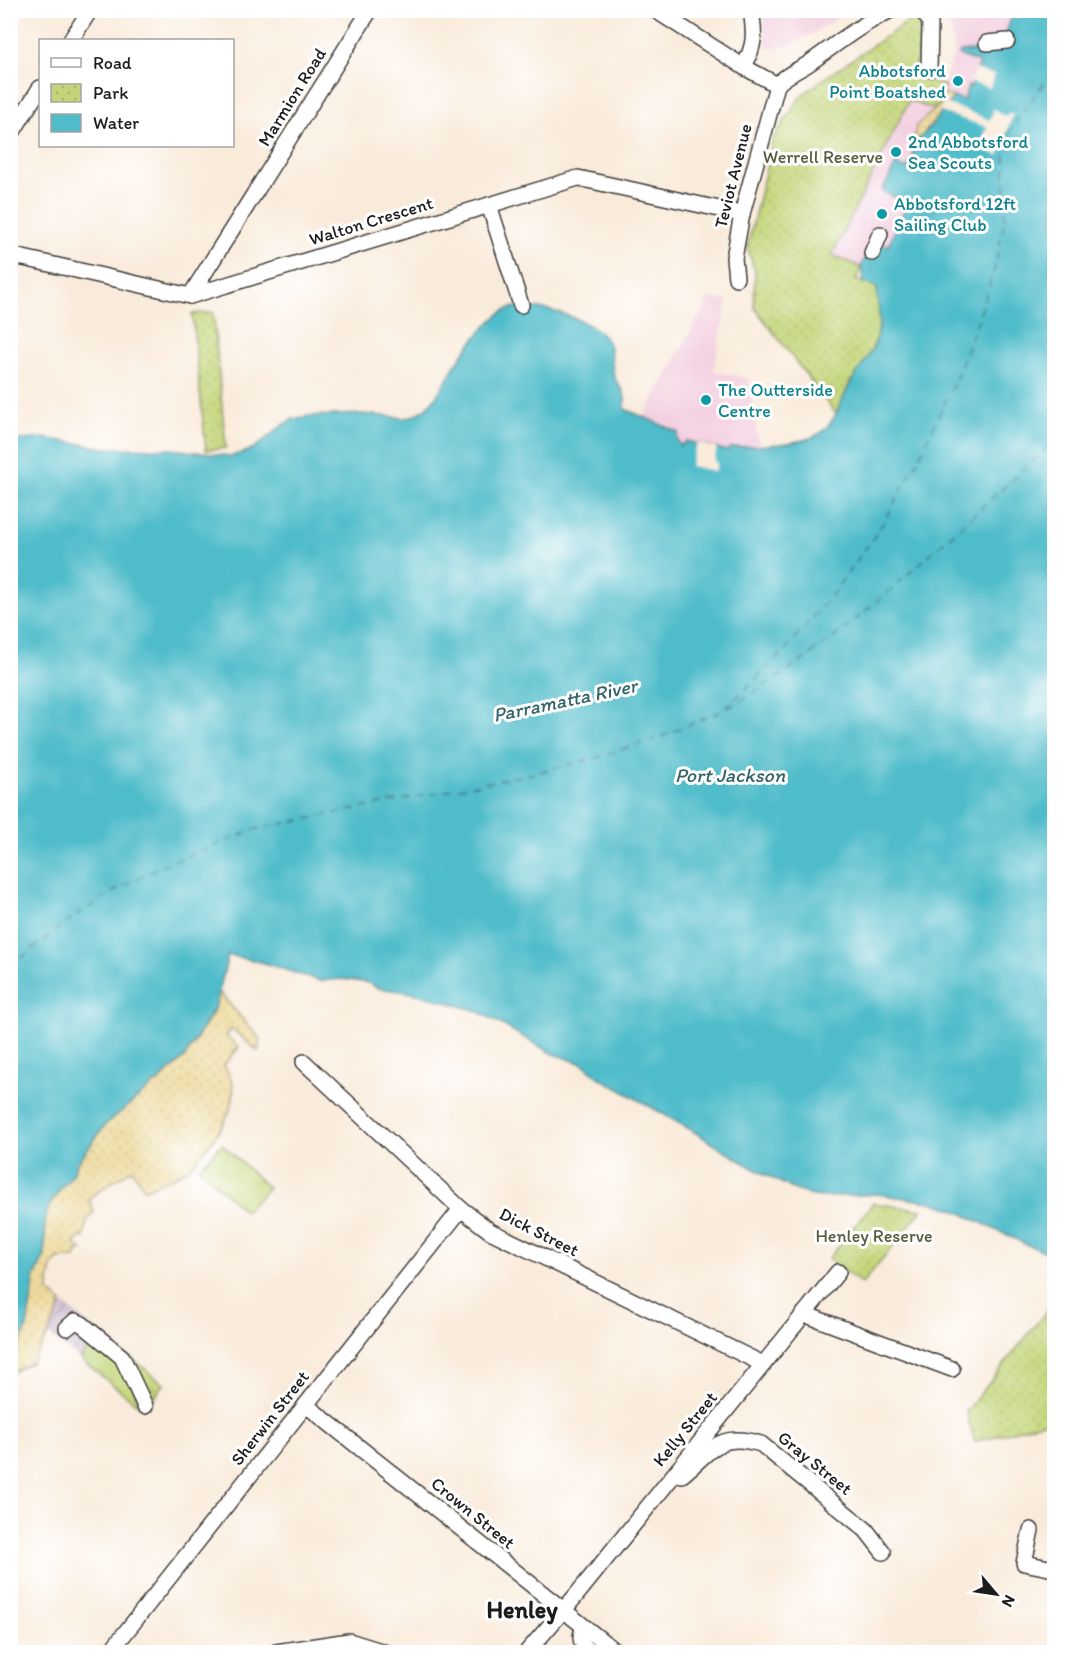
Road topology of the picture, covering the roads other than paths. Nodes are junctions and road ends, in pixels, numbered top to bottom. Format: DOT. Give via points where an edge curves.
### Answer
graph roads {
  1 [pos="90,10"];
  2 [pos="370,10"];
  3 [pos="655,10"];
  4 [pos="751,10"];
  5 [pos="891,10"];
  6 [pos="922,10"];
  7 [pos="72,39"];
  8 [pos="1007,41"];
  9 [pos="987,44"];
  10 [pos="744,67"];
  11 [pos="929,69"];
  12 [pos="777,85"];
  13 [pos="39,90"];
  14 [pos="10,136"];
  15 [pos="489,205"];
  16 [pos="742,214"];
  17 [pos="880,234"];
  18 [pos="872,253"];
  19 [pos="10,255"];
  20 [pos="736,278"];
  21 [pos="190,296"];
  22 [pos="521,305"];
  23 [pos="304,1062"];
  24 [pos="462,1209"];
  25 [pos="838,1272"];
  26 [pos="804,1314"];
  27 [pos="67,1328"];
  28 [pos="763,1364"];
  29 [pos="952,1369"];
  30 [pos="306,1405"];
  31 [pos="145,1406"];
  32 [pos="655,1498"];
  33 [pos="1031,1530"];
  34 [pos="883,1552"];
  35 [pos="1054,1569"];
  36 [pos="563,1611"];
  37 [pos="584,1627"];
  38 [pos="110,1653"];
  39 [pos="276,1653"];
  40 [pos="384,1653"];
  41 [pos="527,1653"];
  42 [pos="591,1653"];
  43 [pos="616,1653"];
  1 -- 7 [label="street"];
  2 -- 21 [label="street, Marmion Road"];
  3 -- 10 [label="street"];
  4 -- 10 [label="street" via="755,37"];
  5 -- 12 [label="street"];
  6 -- 11 [label="street" via="930,22"];
  8 -- 9 [label="street"];
  10 -- 12 [label="street"];
  12 -- 16 [label="street, Teviot Avenue"];
  13 -- 14 [label="street"];
  15 -- 16 [label="street, Walton Crescent" via="578,178"];
  15 -- 21 [label="street, Walton Crescent"];
  15 -- 22 [label="street"];
  16 -- 20 [label="street, Teviot Avenue" via="734,258"];
  17 -- 18 [label="street"];
  19 -- 21 [label="street, Walton Crescent"];
  23 -- 24 [label="street, Dick Street"];
  24 -- 28 [label="street, Dick Street" via="490,1231"];
  24 -- 30 [label="street, Sherwin Street"];
  25 -- 26 [label="street, Kelly Street"];
  26 -- 28 [label="street, Kelly Street"];
  26 -- 29 [label="street"];
  27 -- 31 [label="street" via="75,1321 82,1324 122,1357"];
  28 -- 32 [label="street, Kelly Street"];
  30 -- 36 [label="street, Crown Street"];
  30 -- 38 [label="street, Sherwin Street"];
  32 -- 34 [label="street, Gray Street" via="709,1450 729,1439 743,1439 761,1444 866,1530"];
  32 -- 36 [label="street, Kelly Street"];
  33 -- 35 [label="street" via="1024,1563"];
  36 -- 37 [label="street, Crown Street"];
  36 -- 41 [label="street, Kelly Street"];
  37 -- 42 [label="street" via="580,1642"];
  37 -- 43 [label="street, Crown Street"];
  39 -- 40 [label="street" via="349,1641"];
}
